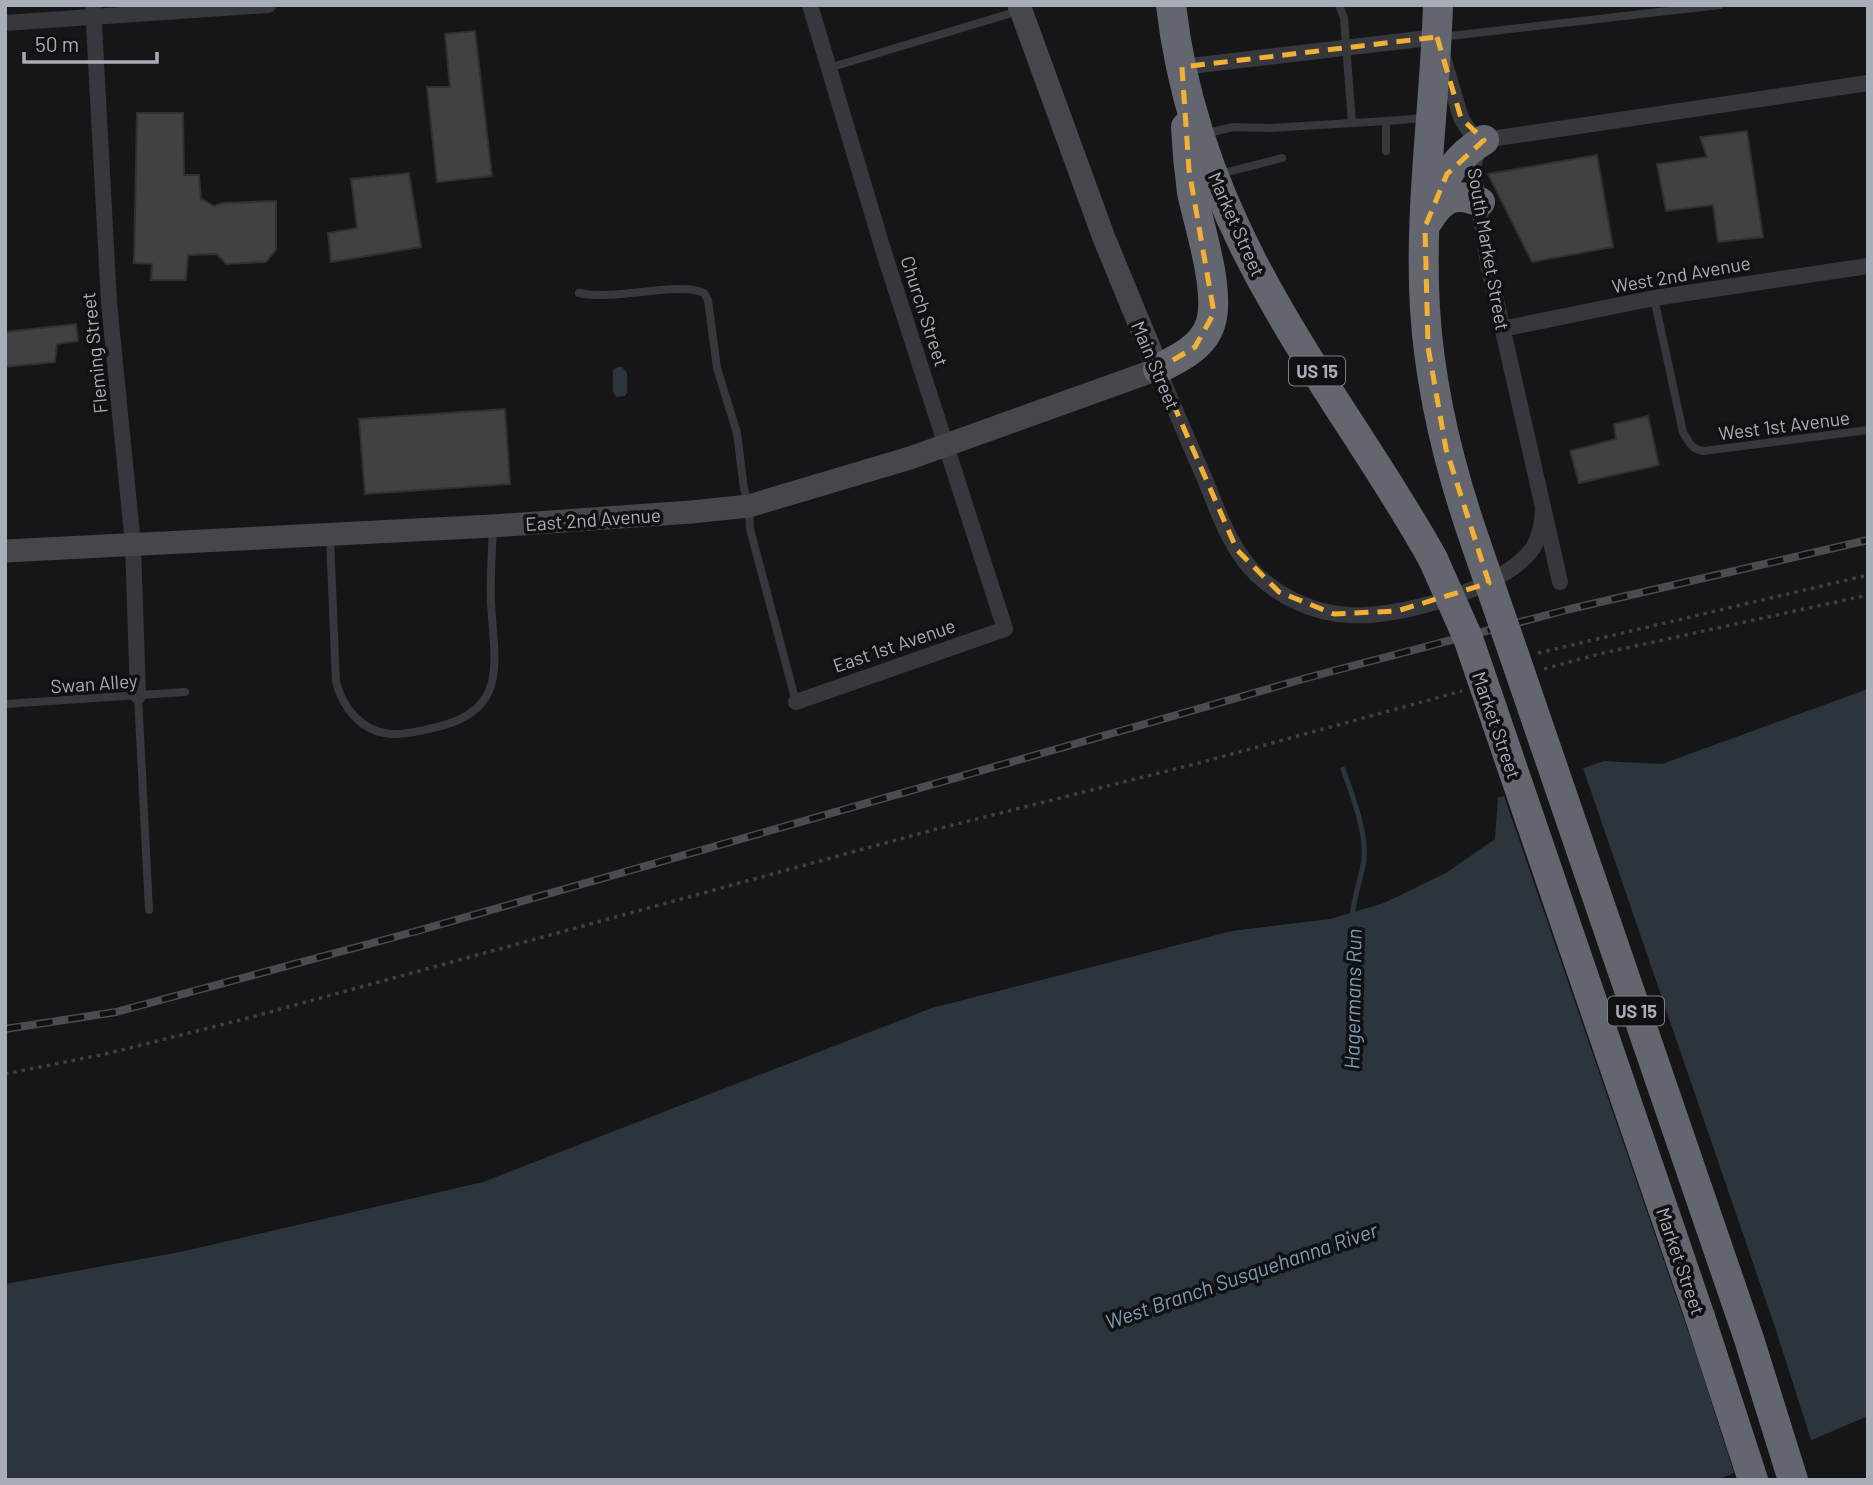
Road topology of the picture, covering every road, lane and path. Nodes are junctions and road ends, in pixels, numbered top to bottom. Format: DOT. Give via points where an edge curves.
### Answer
graph roads {
  1 [pos="268,5"];
  2 [pos="810,5"];
  3 [pos="1171,5"];
  4 [pos="1339,5"];
  5 [pos="1438,5"];
  6 [pos="1720,5"];
  7 [pos="1020,8"];
  8 [pos="93,12"];
  9 [pos="5,23"];
  10 [pos="1437,37"];
  11 [pos="1346,47"];
  12 [pos="1182,67"];
  13 [pos="829,68"];
  14 [pos="1868,83"];
  15 [pos="1432,117"];
  16 [pos="1386,121"];
  17 [pos="1352,123"];
  18 [pos="1200,135"];
  19 [pos="1484,140"];
  20 [pos="1386,151"];
  21 [pos="1282,158"];
  22 [pos="1214,175"];
  23 [pos="1480,202"];
  24 [pos="1424,227"];
  25 [pos="1868,266"];
  26 [pos="579,293"];
  27 [pos="1654,298"];
  28 [pos="1502,329"];
  29 [pos="1158,369"];
  30 [pos="1868,430"];
  31 [pos="946,444"];
  32 [pos="749,506"];
  33 [pos="1543,507"];
  34 [pos="493,526"];
  35 [pos="330,534"];
  36 [pos="133,544"];
  37 [pos="5,551"];
  38 [pos="1868,575"];
  39 [pos="1560,582"];
  40 [pos="1868,595"];
  41 [pos="1397,611"];
  42 [pos="1005,629"];
  43 [pos="1538,653"];
  44 [pos="1532,672"];
  45 [pos="1464,690"];
  46 [pos="185,692"];
  47 [pos="138,696"];
  48 [pos="796,702"];
  49 [pos="5,704"];
  50 [pos="149,910"];
  51 [pos="5,1074"];
  52 [pos="1753,1480"];
  53 [pos="1793,1480"];
  1 -- 8 [label="street"];
  2 -- 13 [label="street, Church Street"];
  3 -- 12 [label="highway, Market Street / US 15"];
  4 -- 11 [label="lane"];
  5 -- 10 [label="highway, South Market Street / US 15"];
  6 -- 10 [label="lane"];
  7 -- 13 [label="lane"];
  7 -- 29 [label="street, Main Street" via="1104,238"];
  8 -- 9 [label="street"];
  8 -- 36 [label="street, Fleming Street" via="109,303"];
  10 -- 11 [label="street"];
  10 -- 15 [label="highway, Market Street / US 15"];
  10 -- 19 [label="street, South Market Street" via="1461,118 1470,132"];
  11 -- 12 [label="street"];
  11 -- 17 [label="lane"];
  12 -- 18 [label="highway, Market Street / US 15"];
  12 -- 29 [label="highway" via="1189,170 1214,313 1208,331 1195,347"];
  13 -- 31 [label="street, Church Street"];
  14 -- 19 [label="street"];
  15 -- 16 [label="lane"];
  15 -- 24 [label="highway, Market Street / US 15"];
  16 -- 17 [label="lane"];
  16 -- 20 [label="lane"];
  17 -- 18 [label="lane" via="1233,127"];
  18 -- 22 [label="highway, Market Street / US 15"];
  19 -- 23 [label="street, South Market Street" via="1473,160"];
  19 -- 24 [label="highway" via="1463,154 1447,174"];
  21 -- 22 [label="lane"];
  22 -- 52 [label="highway, Market Street / US 15, bridge" via="1242,242 1277,307 1412,521 1468,638"];
  23 -- 24 [label="highway" via="1452,197 1442,202"];
  23 -- 28 [label="street, South Market Street"];
  24 -- 53 [label="highway, Market Street / US 15, bridge" via="1425,309 1433,384 1455,482"];
  25 -- 27 [label="street, West 2nd Avenue"];
  26 -- 32 [label="lane" via="620,296 688,289 704,293"];
  27 -- 28 [label="street, West 2nd Avenue"];
  27 -- 30 [label="lane, West 1st Avenue" via="1673,392 1691,447 1703,451"];
  28 -- 33 [label="street, South Market Street"];
  29 -- 31 [label="street, East 2nd Avenue"];
  29 -- 41 [label="street, Main Street" via="1229,536 1256,573 1279,592 1319,610 1356,615"];
  31 -- 32 [label="street, East 2nd Avenue"];
  31 -- 42 [label="street, Church Street"];
  32 -- 34 [label="street, East 2nd Avenue"];
  32 -- 48 [label="lane" via="750,529"];
  33 -- 39 [label="street, South Market Street"];
  33 -- 41 [label="street, South Market Street" via="1535,545 1503,574 1457,595"];
  34 -- 35 [label="street, East 2nd Avenue"];
  34 -- 35 [label="lane" via="492,686 472,713 458,722 393,734 357,719 339,693"];
  35 -- 36 [label="street, East 2nd Avenue"];
  36 -- 37 [label="street, East 2nd Avenue"];
  36 -- 47 [label="street, Fleming Street"];
  38 -- 43 [label="path"];
  40 -- 44 [label="path"];
  42 -- 48 [label="street, East 1st Avenue"];
  45 -- 51 [label="path" via="244,1019"];
  46 -- 47 [label="lane, Swan Alley"];
  47 -- 49 [label="lane, Swan Alley"];
  47 -- 50 [label="lane"];
}
